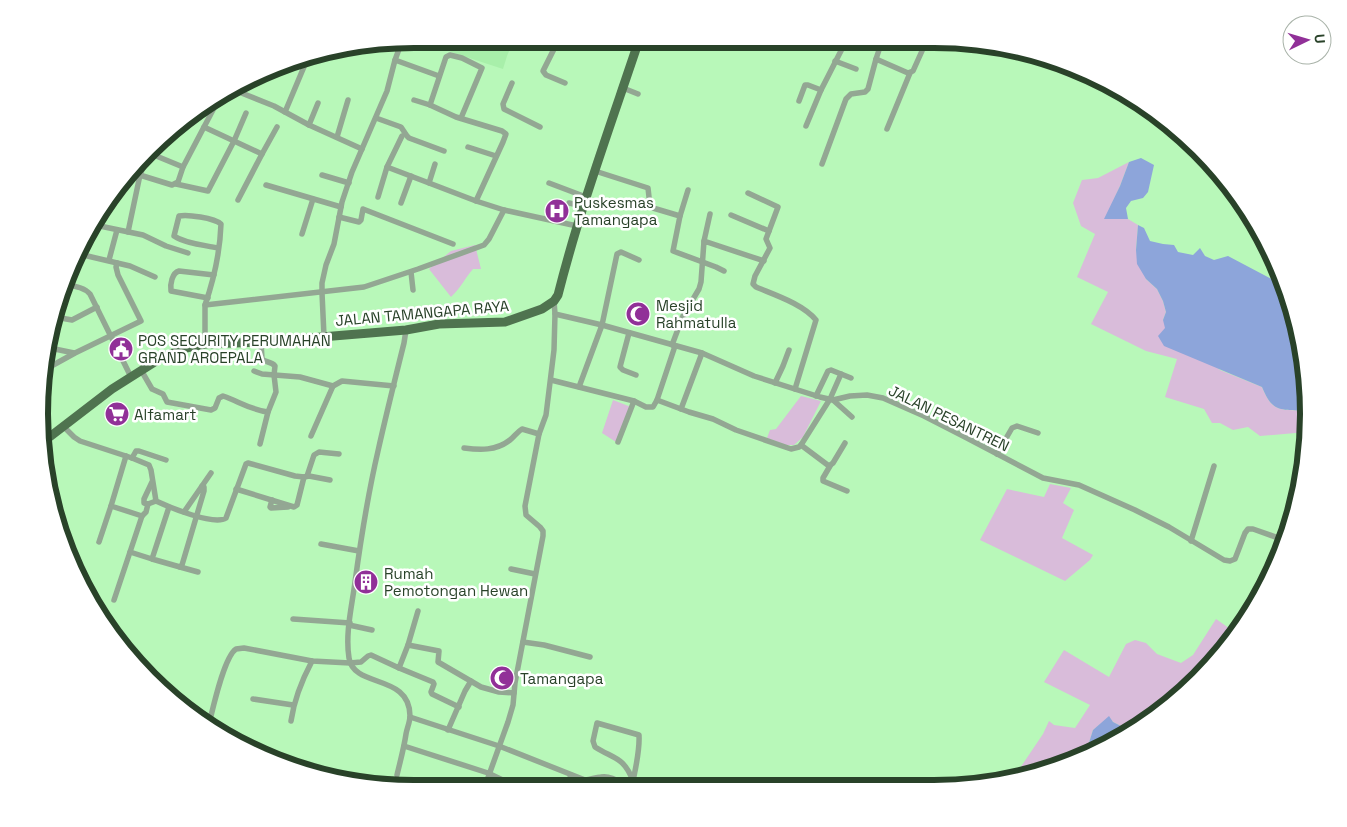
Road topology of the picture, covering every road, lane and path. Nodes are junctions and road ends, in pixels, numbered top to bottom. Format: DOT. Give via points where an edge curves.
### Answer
graph roads {
  1 [pos="399,48"];
  2 [pos="554,48"];
  3 [pos="636,48"];
  4 [pos="842,48"];
  5 [pos="880,48"];
  6 [pos="923,48"];
  7 [pos="876,59"];
  8 [pos="395,60"];
  9 [pos="835,61"];
  10 [pos="305,64"];
  11 [pos="856,69"];
  12 [pos="910,73"];
  13 [pos="439,76"];
  14 [pos="512,83"];
  15 [pos="565,83"];
  16 [pos="623,88"];
  17 [pos="821,90"];
  18 [pos="239,92"];
  19 [pos="638,94"];
  20 [pos="348,100"];
  21 [pos="414,100"];
  22 [pos="799,101"];
  23 [pos="318,103"];
  24 [pos="430,105"];
  25 [pos="214,108"];
  26 [pos="285,112"];
  27 [pos="246,113"];
  28 [pos="376,118"];
  29 [pos="461,118"];
  30 [pos="310,125"];
  31 [pos="806,126"];
  32 [pos="204,127"];
  33 [pos="277,127"];
  34 [pos="540,127"];
  35 [pos="887,129"];
  36 [pos="402,136"];
  37 [pos="337,137"];
  38 [pos="234,141"];
  39 [pos="468,147"];
  40 [pos="362,149"];
  41 [pos="444,151"];
  42 [pos="262,154"];
  43 [pos="155,155"];
  44 [pos="496,156"];
  45 [pos="434,164"];
  46 [pos="822,164"];
  47 [pos="143,167"];
  48 [pos="183,167"];
  49 [pos="387,167"];
  50 [pos="595,171"];
  51 [pos="136,174"];
  52 [pos="140,175"];
  53 [pos="322,175"];
  54 [pos="411,176"];
  55 [pos="349,183"];
  56 [pos="429,183"];
  57 [pos="549,183"];
  58 [pos="176,184"];
  59 [pos="266,185"];
  60 [pos="688,190"];
  61 [pos="748,194"];
  62 [pos="378,197"];
  63 [pos="586,197"];
  64 [pos="313,199"];
  65 [pos="238,200"];
  66 [pos="476,201"];
  67 [pos="570,202"];
  68 [pos="401,203"];
  69 [pos="583,206"];
  70 [pos="341,208"];
  71 [pos="504,210"];
  72 [pos="710,214"];
  73 [pos="731,215"];
  74 [pos="680,216"];
  75 [pos="339,217"];
  76 [pos="100,225"];
  77 [pos="576,226"];
  78 [pos="117,230"];
  79 [pos="769,231"];
  80 [pos="128,232"];
  81 [pos="302,234"];
  82 [pos="704,240"];
  83 [pos="453,244"];
  84 [pos="218,248"];
  85 [pos="188,253"];
  86 [pos="84,255"];
  87 [pos="109,260"];
  88 [pos="639,260"];
  89 [pos="764,260"];
  90 [pos="702,262"];
  91 [pos="117,263"];
  92 [pos="724,271"];
  93 [pos="411,272"];
  94 [pos="214,275"];
  95 [pos="154,277"];
  96 [pos="71,286"];
  97 [pos="413,290"];
  98 [pos="322,293"];
  99 [pos="208,298"];
  100 [pos="554,301"];
  101 [pos="205,305"];
  102 [pos="97,307"];
  103 [pos="554,314"];
  104 [pos="60,318"];
  105 [pos="602,325"];
  106 [pos="406,330"];
  107 [pos="629,333"];
  108 [pos="110,336"];
  109 [pos="324,336"];
  110 [pos="261,342"];
  111 [pos="205,344"];
  112 [pos="674,346"];
  113 [pos="54,349"];
  114 [pos="789,350"];
  115 [pos="75,353"];
  116 [pos="702,353"];
  117 [pos="51,366"];
  118 [pos="141,370"];
  119 [pos="254,371"];
  120 [pos="841,374"];
  121 [pos="274,375"];
  122 [pos="636,375"];
  123 [pos="130,377"];
  124 [pos="851,378"];
  125 [pos="551,380"];
  126 [pos="775,383"];
  127 [pos="333,386"];
  128 [pos="394,386"];
  129 [pos="579,387"];
  130 [pos="795,389"];
  131 [pos="816,396"];
  132 [pos="657,400"];
  133 [pos="831,400"];
  134 [pos="634,401"];
  135 [pos="681,409"];
  136 [pos="268,412"];
  137 [pos="852,417"];
  138 [pos="64,426"];
  139 [pos="1038,433"];
  140 [pos="539,434"];
  141 [pos="311,436"];
  142 [pos="48,438"];
  143 [pos="618,442"];
  144 [pos="845,443"];
  145 [pos="260,444"];
  146 [pos="801,445"];
  147 [pos="464,448"];
  148 [pos="339,454"];
  149 [pos="997,454"];
  150 [pos="156,455"];
  151 [pos="129,457"];
  152 [pos="166,460"];
  153 [pos="149,465"];
  154 [pos="830,466"];
  155 [pos="1214,466"];
  156 [pos="211,473"];
  157 [pos="305,476"];
  158 [pos="152,480"];
  159 [pos="330,480"];
  160 [pos="202,486"];
  161 [pos="236,489"];
  162 [pos="847,491"];
  163 [pos="156,501"];
  164 [pos="148,504"];
  165 [pos="111,506"];
  166 [pos="169,507"];
  167 [pos="184,512"];
  168 [pos="142,516"];
  169 [pos="196,516"];
  170 [pos="1278,538"];
  171 [pos="1191,541"];
  172 [pos="99,542"];
  173 [pos="321,544"];
  174 [pos="359,551"];
  175 [pos="130,552"];
  176 [pos="152,558"];
  177 [pos="180,567"];
  178 [pos="511,569"];
  179 [pos="198,572"];
  180 [pos="535,574"];
  181 [pos="114,600"];
  182 [pos="418,611"];
  183 [pos="293,619"];
  184 [pos="349,624"];
  185 [pos="372,630"];
  186 [pos="523,642"];
  187 [pos="408,645"];
  188 [pos="590,657"];
  189 [pos="312,661"];
  190 [pos="352,666"];
  191 [pos="399,668"];
  192 [pos="471,681"];
  193 [pos="514,693"];
  194 [pos="254,699"];
  195 [pos="293,705"];
  196 [pos="458,707"];
  197 [pos="410,717"];
  198 [pos="211,718"];
  199 [pos="291,721"];
  200 [pos="448,730"];
  201 [pos="404,746"];
  202 [pos="499,746"];
  203 [pos="488,773"];
  204 [pos="397,775"];
  205 [pos="571,775"];
  206 [pos="486,780"];
  207 [pos="503,780"];
  208 [pos="569,780"];
  209 [pos="584,780"];
  210 [pos="590,780"];
  211 [pos="617,780"];
  212 [pos="630,780"];
  213 [pos="632,780"];
  1 -- 8 [label="street"];
  2 -- 15 [label="street" via="543,71"];
  3 -- 16 [label="main road"];
  4 -- 9 [label="street"];
  5 -- 7 [label="street"];
  6 -- 12 [label="street"];
  7 -- 12 [label="street"];
  7 -- 46 [label="street" via="870,85 865,92 851,94 846,99"];
  8 -- 13 [label="street"];
  8 -- 28 [label="street" via="388,91"];
  9 -- 11 [label="street"];
  9 -- 17 [label="street"];
  10 -- 26 [label="street"];
  12 -- 35 [label="street"];
  13 -- 24 [label="street"];
  13 -- 29 [label="street" via="448,55 482,68"];
  14 -- 34 [label="street" via="504,109"];
  16 -- 19 [label="street"];
  16 -- 50 [label="main road"];
  17 -- 22 [label="street" via="805,85"];
  17 -- 31 [label="street"];
  18 -- 26 [label="street"];
  20 -- 37 [label="street"];
  21 -- 24 [label="street"];
  23 -- 30 [label="street"];
  24 -- 29 [label="street"];
  25 -- 32 [label="street"];
  26 -- 30 [label="street"];
  27 -- 38 [label="street"];
  28 -- 40 [label="street"];
  28 -- 41 [label="street" via="401,127 410,138"];
  29 -- 44 [label="street" via="505,132"];
  30 -- 37 [label="street"];
  32 -- 38 [label="street"];
  32 -- 48 [label="street"];
  33 -- 42 [label="street"];
  36 -- 49 [label="street"];
  37 -- 40 [label="street"];
  38 -- 42 [label="street"];
  38 -- 58 [label="street" via="216,166 208,191"];
  39 -- 44 [label="street"];
  40 -- 55 [label="street"];
  42 -- 65 [label="street"];
  43 -- 48 [label="street"];
  44 -- 66 [label="street"];
  45 -- 56 [label="street"];
  47 -- 52 [label="street"];
  48 -- 58 [label="street"];
  49 -- 54 [label="street"];
  49 -- 62 [label="street"];
  50 -- 63 [label="main road"];
  50 -- 74 [label="street" via="648,188 650,206"];
  51 -- 52 [label="street"];
  52 -- 58 [label="street"];
  52 -- 80 [label="street"];
  53 -- 55 [label="street"];
  54 -- 56 [label="street"];
  54 -- 68 [label="street"];
  55 -- 70 [label="street"];
  56 -- 66 [label="street"];
  57 -- 63 [label="street"];
  59 -- 64 [label="street"];
  60 -- 74 [label="street"];
  61 -- 79 [label="street" via="778,207"];
  63 -- 69 [label="main road"];
  64 -- 70 [label="street"];
  64 -- 81 [label="street"];
  66 -- 71 [label="street"];
  67 -- 69 [label="street"];
  69 -- 77 [label="main road"];
  70 -- 75 [label="street"];
  71 -- 77 [label="street"];
  71 -- 93 [label="street" via="484,245"];
  72 -- 82 [label="street"];
  73 -- 79 [label="street"];
  74 -- 90 [label="street" via="673,251"];
  75 -- 83 [label="street" via="359,222 364,209"];
  75 -- 98 [label="street"];
  76 -- 78 [label="street"];
  77 -- 100 [label="main road"];
  78 -- 80 [label="street"];
  78 -- 87 [label="street"];
  79 -- 89 [label="street" via="766,239 770,248"];
  80 -- 85 [label="street"];
  82 -- 89 [label="street"];
  82 -- 90 [label="street"];
  84 -- 84 [label="street" via="176,237 178,216 219,222"];
  84 -- 94 [label="street"];
  86 -- 87 [label="street"];
  87 -- 91 [label="street"];
  88 -- 105 [label="street" via="621,252 617,254"];
  89 -- 130 [label="street" via="755,276 756,287 790,302 816,320"];
  90 -- 92 [label="street"];
  90 -- 112 [label="street" via="699,289 683,316"];
  91 -- 95 [label="street"];
  91 -- 108 [label="street" via="118,275 140,321"];
  93 -- 97 [label="street"];
  93 -- 98 [label="street" via="364,287"];
  94 -- 99 [label="street"];
  94 -- 99 [label="street" via="177,271 172,279 171,291"];
  96 -- 102 [label="street" via="88,291"];
  98 -- 101 [label="street"];
  98 -- 109 [label="street"];
  99 -- 101 [label="street"];
  100 -- 103 [label="street"];
  100 -- 106 [label="main road, JALAN TAMANGAPA RAYA" via="542,309 505,322 439,324"];
  101 -- 111 [label="street"];
  102 -- 104 [label="street" via="72,320"];
  102 -- 108 [label="street"];
  103 -- 105 [label="street, JALAN PESANTREN"];
  103 -- 125 [label="street"];
  105 -- 107 [label="street, JALAN PESANTREN"];
  105 -- 129 [label="street"];
  106 -- 109 [label="main road, JALAN TAMANGAPA RAYA"];
  106 -- 128 [label="street"];
  107 -- 112 [label="street, JALAN PESANTREN"];
  107 -- 122 [label="street" via="620,367"];
  108 -- 115 [label="street"];
  108 -- 123 [label="street"];
  109 -- 110 [label="main road, JALAN TAMANGAPA RAYA"];
  110 -- 111 [label="main road, JALAN TAMANGAPA RAYA"];
  110 -- 121 [label="street" via="262,359 273,363"];
  111 -- 118 [label="main road, JALAN TAMANGAPA RAYA" via="169,354"];
  112 -- 116 [label="street, JALAN PESANTREN"];
  112 -- 132 [label="street"];
  113 -- 115 [label="street"];
  114 -- 126 [label="street"];
  115 -- 117 [label="street"];
  116 -- 126 [label="street, JALAN PESANTREN"];
  116 -- 135 [label="street"];
  118 -- 123 [label="main road, JALAN TAMANGAPA RAYA"];
  118 -- 136 [label="street" via="152,389 163,394 167,402 211,410 223,396"];
  119 -- 121 [label="street"];
  120 -- 124 [label="street"];
  120 -- 131 [label="street" via="828,371"];
  120 -- 133 [label="street"];
  121 -- 127 [label="street" via="300,377"];
  121 -- 136 [label="street" via="276,392"];
  123 -- 138 [label="main road, JALAN TAMANGAPA RAYA"];
  125 -- 129 [label="street"];
  125 -- 140 [label="street" via="546,415"];
  126 -- 130 [label="street, JALAN PESANTREN"];
  127 -- 128 [label="street" via="342,381"];
  127 -- 141 [label="street"];
  128 -- 174 [label="street" via="377,451"];
  129 -- 134 [label="street"];
  130 -- 131 [label="street, JALAN PESANTREN"];
  131 -- 133 [label="street, JALAN PESANTREN"];
  132 -- 134 [label="street" via="650,407"];
  132 -- 135 [label="street"];
  133 -- 137 [label="street"];
  133 -- 146 [label="street"];
  133 -- 149 [label="street, JALAN PESANTREN" via="867,395 883,398"];
  134 -- 143 [label="street"];
  135 -- 146 [label="street" via="791,449"];
  136 -- 145 [label="street"];
  138 -- 142 [label="main road, JALAN TAMANGAPA RAYA"];
  138 -- 151 [label="street" via="80,441"];
  139 -- 149 [label="street" via="1017,426 1012,428"];
  140 -- 147 [label="street" via="522,429 493,449"];
  140 -- 180 [label="street" via="525,506 526,515 543,531"];
  144 -- 154 [label="street"];
  146 -- 154 [label="street"];
  148 -- 157 [label="street" via="316,452"];
  149 -- 171 [label="street, JALAN PESANTREN" via="1043,478 1091,490"];
  150 -- 151 [label="street" via="139,450"];
  150 -- 152 [label="street"];
  150 -- 153 [label="street"];
  151 -- 153 [label="street"];
  151 -- 165 [label="street"];
  153 -- 158 [label="street"];
  154 -- 162 [label="street" via="824,481"];
  155 -- 171 [label="street"];
  156 -- 160 [label="street"];
  157 -- 159 [label="street"];
  157 -- 161 [label="street" via="250,462 246,464"];
  157 -- 161 [label="street" via="294,507"];
  158 -- 163 [label="street"];
  158 -- 164 [label="street" via="144,499"];
  160 -- 167 [label="street"];
  160 -- 169 [label="street" via="204,491"];
  161 -- 169 [label="street" via="226,518 214,520"];
  163 -- 164 [label="street"];
  163 -- 166 [label="street"];
  164 -- 168 [label="street"];
  165 -- 168 [label="street"];
  165 -- 172 [label="street"];
  166 -- 167 [label="street"];
  166 -- 176 [label="street"];
  167 -- 169 [label="street"];
  168 -- 175 [label="street"];
  169 -- 177 [label="street"];
  170 -- 171 [label="street, JALAN PESANTREN" via="1248,529 1235,559 1230,561"];
  173 -- 174 [label="street"];
  174 -- 184 [label="street"];
  175 -- 176 [label="street"];
  175 -- 181 [label="street"];
  176 -- 177 [label="street"];
  177 -- 179 [label="street"];
  178 -- 180 [label="street"];
  180 -- 186 [label="street"];
  182 -- 187 [label="street"];
  183 -- 184 [label="street"];
  184 -- 185 [label="street"];
  184 -- 190 [label="street" via="348,651"];
  186 -- 188 [label="street" via="544,644"];
  186 -- 193 [label="street"];
  187 -- 191 [label="street"];
  187 -- 192 [label="street" via="438,651 438,662"];
  189 -- 190 [label="street"];
  189 -- 195 [label="street"];
  189 -- 198 [label="street" via="236,649 222,677"];
  190 -- 191 [label="street" via="371,655"];
  190 -- 197 [label="street" via="403,694"];
  191 -- 196 [label="street" via="433,682 432,694"];
  192 -- 193 [label="street" via="499,692"];
  192 -- 196 [label="street"];
  193 -- 202 [label="street"];
  194 -- 195 [label="street"];
  195 -- 199 [label="street"];
  196 -- 200 [label="street"];
  197 -- 200 [label="street"];
  197 -- 201 [label="street"];
  200 -- 202 [label="street"];
  201 -- 203 [label="street"];
  201 -- 204 [label="street"];
  202 -- 203 [label="street"];
  202 -- 205 [label="street"];
  203 -- 206 [label="street"];
  203 -- 207 [label="street"];
  205 -- 208 [label="street"];
  205 -- 209 [label="street"];
  210 -- 211 [label="street" via="601,776"];
  212 -- 213 [label="street" via="624,764 595,747 597,723 639,735"];
}
